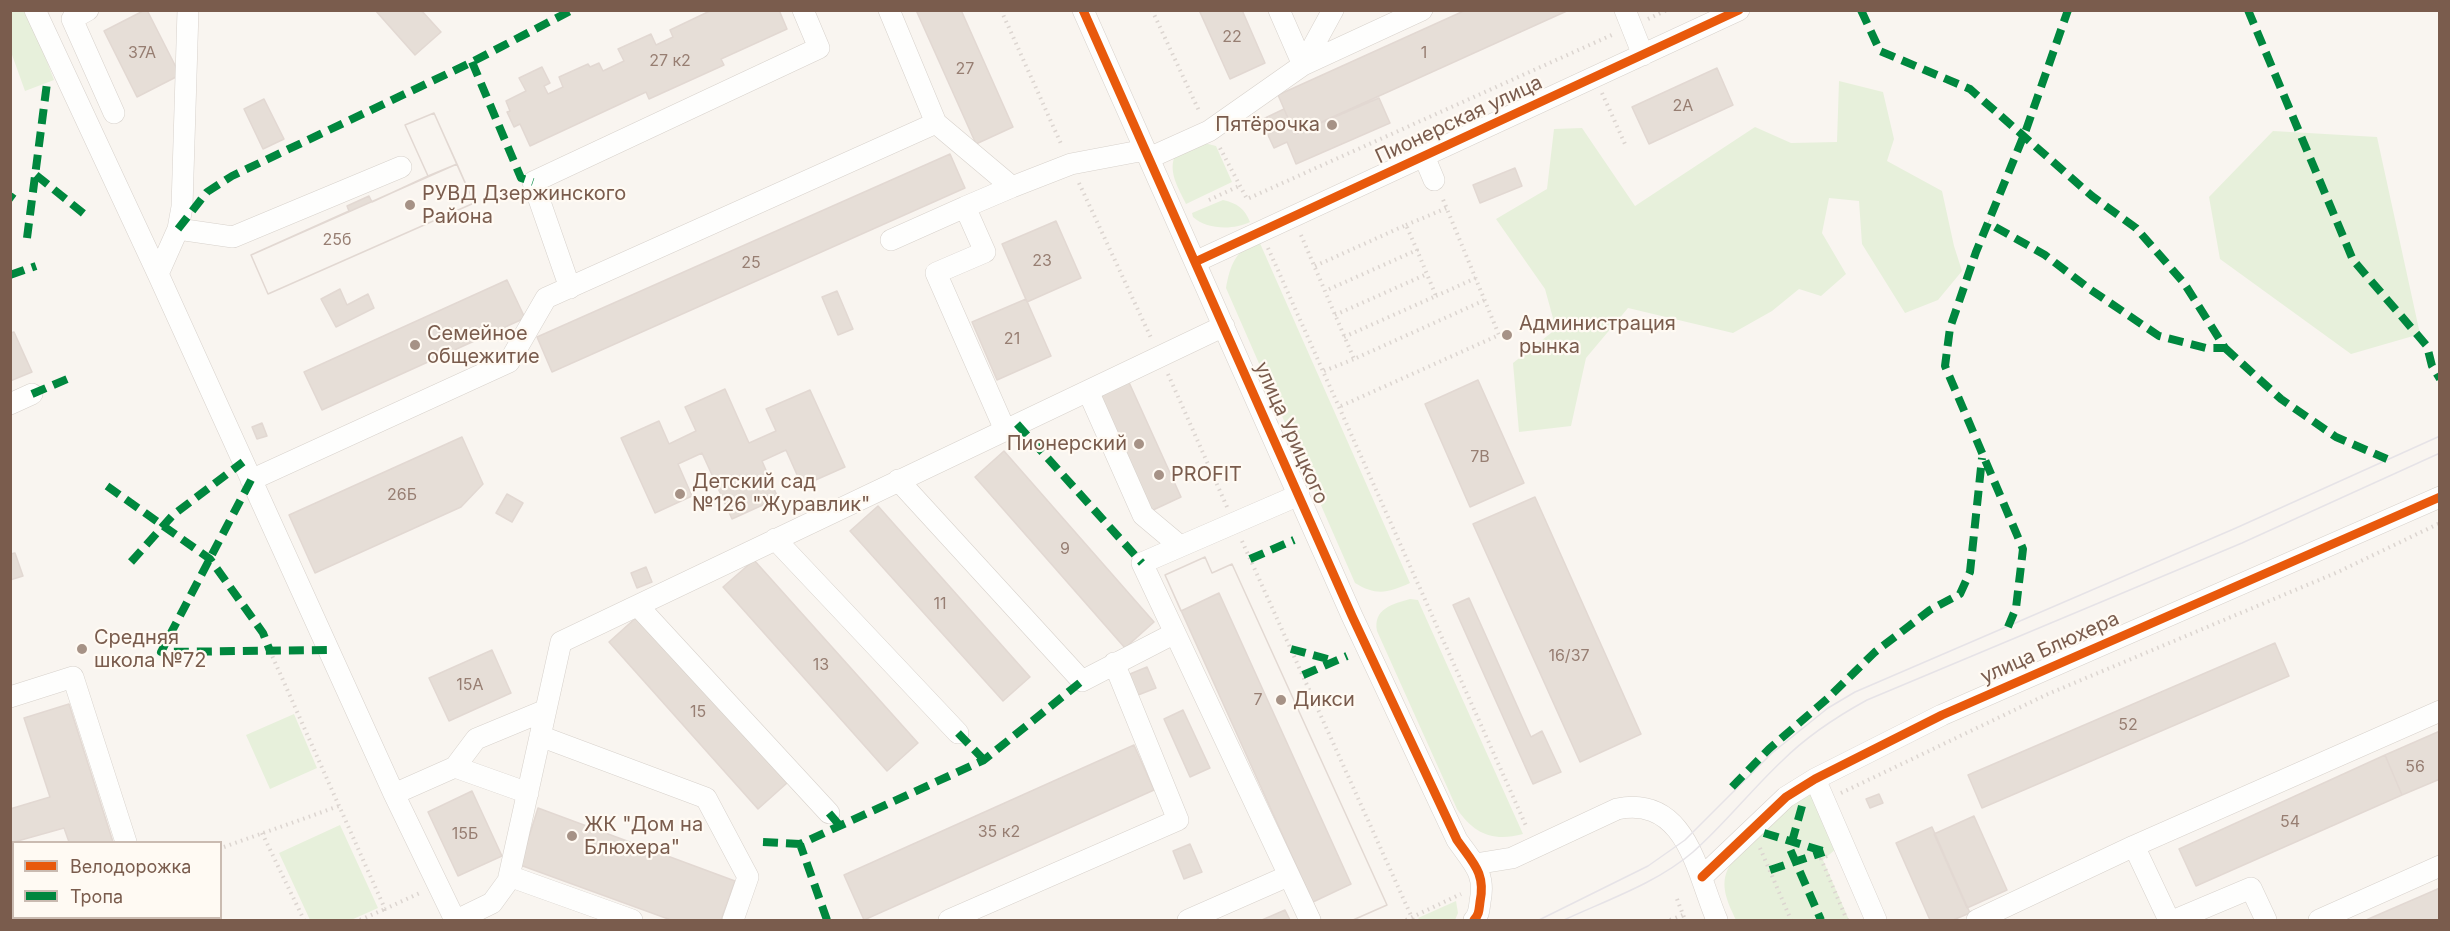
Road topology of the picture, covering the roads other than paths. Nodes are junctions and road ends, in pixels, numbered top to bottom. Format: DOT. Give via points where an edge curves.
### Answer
graph roads {
  1 [pos="35,10"];
  2 [pos="88,10"];
  3 [pos="188,10"];
  4 [pos="803,10"];
  5 [pos="889,10"];
  6 [pos="1083,10"];
  7 [pos="1279,10"];
  8 [pos="1333,10"];
  9 [pos="1422,10"];
  10 [pos="1739,10"];
  11 [pos="1628,19"];
  12 [pos="1642,55"];
  13 [pos="1303,65"];
  14 [pos="114,113"];
  15 [pos="936,123"];
  16 [pos="1147,154"];
  17 [pos="1424,156"];
  18 [pos="401,167"];
  19 [pos="1434,180"];
  20 [pos="1012,187"];
  21 [pos="965,207"];
  22 [pos="178,229"];
  23 [pos="891,240"];
  24 [pos="1195,262"];
  25 [pos="158,274"];
  26 [pos="570,288"];
  27 [pos="1224,326"];
  28 [pos="1088,390"];
  29 [pos="32,394"];
  30 [pos="10,404"];
  31 [pos="1005,430"];
  32 [pos="251,480"];
  33 [pos="898,480"];
  34 [pos="1299,495"];
  35 [pos="2439,497"];
  36 [pos="775,539"];
  37 [pos="1180,546"];
  38 [pos="638,606"];
  39 [pos="1175,633"];
  40 [pos="1114,663"];
  41 [pos="10,697"];
  42 [pos="546,710"];
  43 [pos="2439,711"];
  44 [pos="958,733"];
  45 [pos="540,736"];
  46 [pos="455,767"];
  47 [pos="1815,779"];
  48 [pos="528,793"];
  49 [pos="394,794"];
  50 [pos="829,813"];
  51 [pos="125,841"];
  52 [pos="2134,846"];
  53 [pos="1475,864"];
  54 [pos="2439,867"];
  55 [pos="509,876"];
  56 [pos="1288,876"];
  57 [pos="1702,877"];
  58 [pos="456,921"];
  59 [pos="632,921"];
  60 [pos="733,921"];
  61 [pos="949,921"];
  62 [pos="1188,921"];
  63 [pos="1310,921"];
  64 [pos="1474,921"];
  65 [pos="1717,921"];
  66 [pos="1876,921"];
  67 [pos="1977,921"];
  68 [pos="2169,921"];
  69 [pos="2175,921"];
  70 [pos="2266,921"];
  71 [pos="2319,921"];
  1 -- 25 [label="street"];
  2 -- 14 [label="street" via="72,20"];
  3 -- 22 [label="street"];
  4 -- 26 [label="street" via="819,48 533,182"];
  5 -- 15 [label="street"];
  6 -- 16 [label="street, улица Урицкого"];
  7 -- 13 [label="street"];
  8 -- 13 [label="street"];
  9 -- 13 [label="street"];
  10 -- 12 [label="street, Пионерская улица"];
  11 -- 12 [label="street"];
  12 -- 17 [label="street, Пионерская улица"];
  13 -- 16 [label="street" via="1209,131"];
  15 -- 20 [label="street"];
  15 -- 26 [label="street"];
  16 -- 20 [label="street" via="1071,164"];
  16 -- 24 [label="street, улица Урицкого"];
  17 -- 19 [label="street"];
  17 -- 24 [label="street, Пионерская улица"];
  18 -- 22 [label="street" via="232,237"];
  20 -- 21 [label="street"];
  21 -- 23 [label="street"];
  21 -- 31 [label="street" via="985,252 936,273"];
  22 -- 25 [label="street"];
  24 -- 27 [label="street, улица Урицкого"];
  25 -- 32 [label="street"];
  26 -- 32 [label="street" via="546,298 509,362"];
  27 -- 28 [label="street"];
  27 -- 34 [label="street, улица Урицкого"];
  28 -- 31 [label="street"];
  28 -- 37 [label="street" via="1143,514"];
  29 -- 30 [label="street"];
  31 -- 33 [label="street"];
  32 -- 49 [label="street"];
  33 -- 36 [label="street"];
  33 -- 40 [label="street" via="1082,681"];
  34 -- 37 [label="street"];
  34 -- 53 [label="street, улица Урицкого" via="1458,840"];
  35 -- 47 [label="street, улица Блюхера" via="1941,715"];
  36 -- 38 [label="street"];
  36 -- 44 [label="street"];
  37 -- 39 [label="street" via="1143,563"];
  38 -- 42 [label="street" via="561,642"];
  38 -- 50 [label="street"];
  39 -- 40 [label="street"];
  39 -- 56 [label="street"];
  40 -- 61 [label="street" via="1178,820"];
  41 -- 51 [label="street" via="73,677"];
  42 -- 45 [label="street"];
  42 -- 46 [label="street" via="476,739"];
  43 -- 52 [label="street"];
  45 -- 48 [label="street"];
  45 -- 60 [label="street" via="706,798 748,877"];
  46 -- 48 [label="street"];
  46 -- 49 [label="street"];
  47 -- 57 [label="street, улица Блюхера" via="1786,797"];
  47 -- 66 [label="street"];
  48 -- 55 [label="street"];
  49 -- 58 [label="street"];
  52 -- 67 [label="street"];
  52 -- 68 [label="street"];
  53 -- 57 [label="street" via="1512,858 1617,809 1630,807 1663,815 1685,840"];
  53 -- 64 [label="street" via="1482,879 1482,893"];
  54 -- 71 [label="street"];
  55 -- 58 [label="street" via="492,903"];
  55 -- 59 [label="street"];
  56 -- 62 [label="street"];
  56 -- 63 [label="street"];
  57 -- 65 [label="street"];
  69 -- 70 [label="street" via="2251,888"];
}
